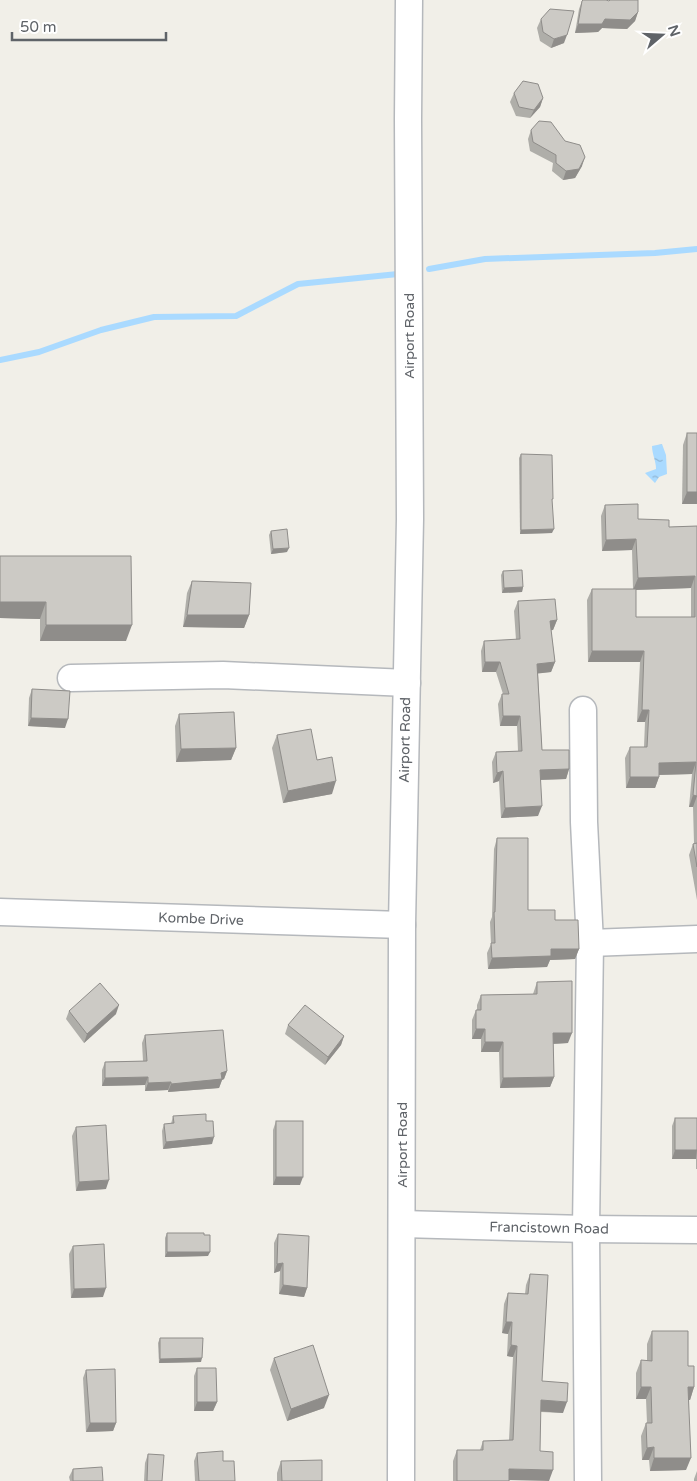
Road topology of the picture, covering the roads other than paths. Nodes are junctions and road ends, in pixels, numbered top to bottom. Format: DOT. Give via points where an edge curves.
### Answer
graph roads {
  1 [pos="409,0"];
  2 [pos="71,678"];
  3 [pos="407,683"];
  4 [pos="583,710"];
  5 [pos="0,912"];
  6 [pos="402,926"];
  7 [pos="697,939"];
  8 [pos="590,943"];
  9 [pos="402,1224"];
  10 [pos="586,1229"];
  11 [pos="697,1230"];
  12 [pos="401,1481"];
  13 [pos="588,1481"];
  1 -- 3 [label="street, Airport Road" via="410,520"];
  2 -- 3 [label="street" via="223,675"];
  3 -- 6 [label="street, Airport Road"];
  4 -- 8 [label="street"];
  5 -- 6 [label="street, Kombe Drive"];
  6 -- 9 [label="street, Airport Road"];
  7 -- 8 [label="street"];
  8 -- 10 [label="street"];
  9 -- 10 [label="street, Francistown Road"];
  9 -- 12 [label="street, Airport Road"];
  10 -- 11 [label="street, Francistown Road"];
  10 -- 13 [label="street"];
}
